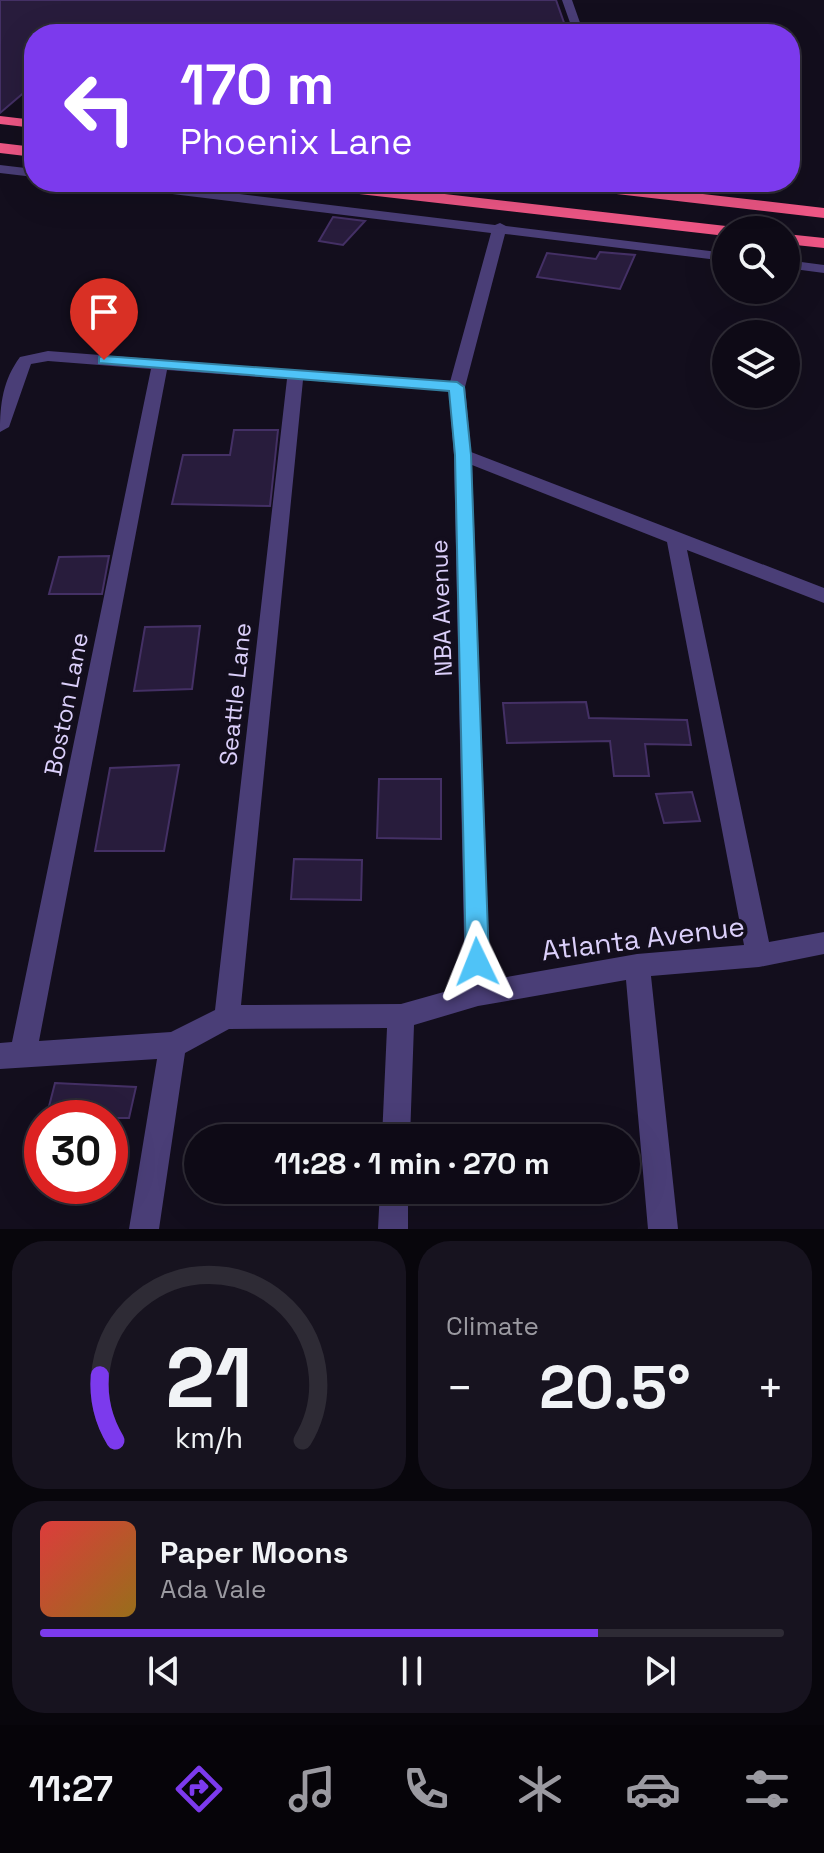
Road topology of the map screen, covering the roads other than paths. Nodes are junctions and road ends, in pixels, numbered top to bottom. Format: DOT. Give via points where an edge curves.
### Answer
graph roads {
  1 [pos="567,0"];
  2 [pos="575,24"];
  3 [pos="0,120"];
  4 [pos="24,123"];
  5 [pos="0,148"];
  6 [pos="24,151"];
  7 [pos="0,169"];
  8 [pos="24,172"];
  9 [pos="194,192"];
  10 [pos="385,192"];
  11 [pos="642,192"];
  12 [pos="824,213"];
  13 [pos="500,227"];
  14 [pos="712,229"];
  15 [pos="800,240"];
  16 [pos="824,243"];
  17 [pos="712,255"];
  18 [pos="800,266"];
  19 [pos="824,269"];
  20 [pos="160,365"];
  21 [pos="295,376"];
  22 [pos="457,387"];
  23 [pos="0,427"];
  24 [pos="463,455"];
  25 [pos="676,540"];
  26 [pos="824,596"];
  27 [pos="824,943"];
  28 [pos="759,955"];
  29 [pos="637,966"];
  30 [pos="478,994"];
  31 [pos="401,1016"];
  32 [pos="227,1017"];
  33 [pos="173,1045"];
  34 [pos="12,1055"];
  35 [pos="397,1124"];
  36 [pos="394,1204"];
  37 [pos="144,1229"];
  38 [pos="393,1229"];
  39 [pos="663,1229"];
  1 -- 2 [label="street"];
  3 -- 4 [label="highway"];
  5 -- 6 [label="highway"];
  7 -- 8 [label="street"];
  9 -- 13 [label="street"];
  10 -- 14 [label="highway"];
  11 -- 12 [label="highway"];
  13 -- 17 [label="street"];
  13 -- 22 [label="street, NBA Avenue"];
  15 -- 16 [label="highway"];
  18 -- 19 [label="street"];
  20 -- 21 [label="street"];
  20 -- 23 [label="street" via="48,356 26,360"];
  20 -- 34 [label="street, Boston Lane"];
  21 -- 22 [label="street"];
  21 -- 32 [label="street, Seattle Lane"];
  22 -- 24 [label="street, NBA Avenue"];
  24 -- 25 [label="street"];
  24 -- 30 [label="street, NBA Avenue"];
  25 -- 26 [label="street"];
  25 -- 28 [label="street"];
  27 -- 28 [label="street, Atlanta Avenue"];
  28 -- 29 [label="street, Atlanta Avenue"];
  29 -- 30 [label="street, Atlanta Avenue"];
  29 -- 39 [label="street"];
  30 -- 31 [label="street, Atlanta Avenue"];
  31 -- 32 [label="street, Atlanta Avenue"];
  31 -- 35 [label="street"];
  32 -- 33 [label="street, Atlanta Avenue"];
  33 -- 34 [label="street, Atlanta Avenue"];
  33 -- 37 [label="street"];
  36 -- 38 [label="street"];
}
